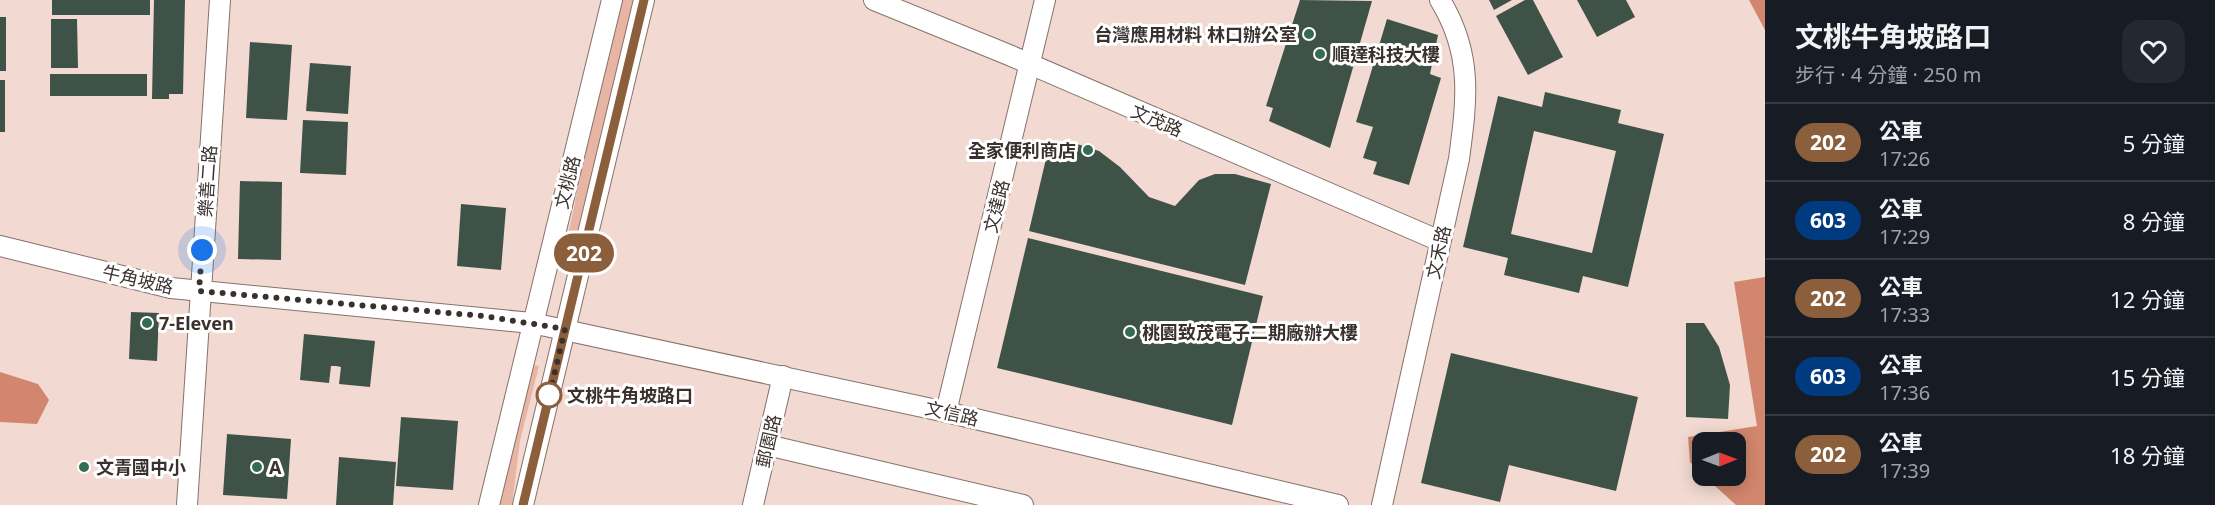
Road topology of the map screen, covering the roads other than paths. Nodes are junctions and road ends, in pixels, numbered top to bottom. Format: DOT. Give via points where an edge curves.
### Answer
graph roads {
  1 [pos="220,0"];
  2 [pos="612,0"];
  3 [pos="644,0"];
  4 [pos="874,0"];
  5 [pos="1045,0"];
  6 [pos="1440,0"];
  7 [pos="1030,65"];
  8 [pos="1440,242"];
  9 [pos="0,246"];
  10 [pos="199,291"];
  11 [pos="532,323"];
  12 [pos="565,329"];
  13 [pos="783,376"];
  14 [pos="946,412"];
  15 [pos="767,445"];
  16 [pos="188,505"];
  17 [pos="489,505"];
  18 [pos="523,505"];
  19 [pos="753,505"];
  20 [pos="1023,505"];
  21 [pos="1338,505"];
  22 [pos="1382,505"];
  1 -- 10 [label="street, 樂善二路"];
  2 -- 11 [label="street, 文桃路"];
  3 -- 12 [label="street, 文桃路"];
  4 -- 7 [label="street, 文茂路"];
  5 -- 7 [label="street, 文達路"];
  6 -- 8 [label="street, 文禾路" via="1455,25 1465,65 1466,110"];
  7 -- 8 [label="street, 文茂路"];
  7 -- 14 [label="street, 文達路"];
  8 -- 22 [label="street, 文禾路"];
  9 -- 10 [label="street, 牛角坡路" via="158,286"];
  10 -- 11 [label="street, 牛角坡路"];
  10 -- 16 [label="street, 樂善二路"];
  11 -- 12 [label="street, 牛角坡路"];
  11 -- 17 [label="street, 文桃路"];
  12 -- 13 [label="street, 文信路"];
  12 -- 18 [label="street, 文桃路"];
  13 -- 14 [label="street, 文信路"];
  13 -- 15 [label="street, 郵園路"];
  14 -- 21 [label="street, 文信路"];
  15 -- 19 [label="street, 郵園路"];
  15 -- 20 [label="street"];
}
